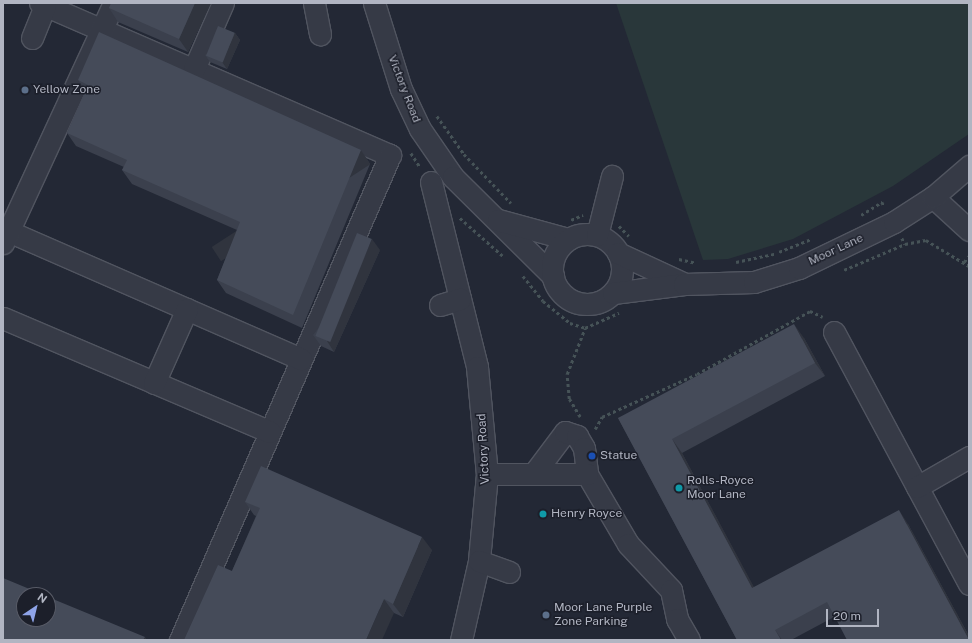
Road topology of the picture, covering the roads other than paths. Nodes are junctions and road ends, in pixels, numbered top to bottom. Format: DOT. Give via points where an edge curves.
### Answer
graph roads {
  1 [pos="114,3"];
  2 [pos="223,3"];
  3 [pos="314,3"];
  4 [pos="374,3"];
  5 [pos="43,4"];
  6 [pos="102,30"];
  7 [pos="320,34"];
  8 [pos="32,38"];
  9 [pos="194,69"];
  10 [pos="969,166"];
  11 [pos="612,176"];
  12 [pos="431,182"];
  13 [pos="933,197"];
  14 [pos="498,220"];
  15 [pos="969,230"];
  16 [pos="597,235"];
  17 [pos="6,237"];
  18 [pos="568,239"];
  19 [pos="618,252"];
  20 [pos="552,276"];
  21 [pos="684,284"];
  22 [pos="457,290"];
  23 [pos="613,293"];
  24 [pos="440,305"];
  25 [pos="187,309"];
  26 [pos="3,318"];
  27 [pos="834,332"];
  28 [pos="301,359"];
  29 [pos="154,383"];
  30 [pos="270,432"];
  31 [pos="969,457"];
  32 [pos="535,472"];
  33 [pos="487,474"];
  34 [pos="587,474"];
  35 [pos="917,487"];
  36 [pos="479,561"];
  37 [pos="509,572"];
  38 [pos="969,584"];
  39 [pos="180,640"];
  40 [pos="461,640"];
  41 [pos="689,640"];
  1 -- 6 [label="street"];
  2 -- 9 [label="street"];
  3 -- 7 [label="street"];
  4 -- 14 [label="street, Victory Road" via="401,89 420,129 453,177"];
  5 -- 6 [label="street"];
  5 -- 8 [label="street"];
  6 -- 9 [label="street"];
  6 -- 17 [label="street"];
  9 -- 28 [label="street" via="390,155"];
  10 -- 13 [label="street, Moor Lane"];
  11 -- 16 [label="street"];
  12 -- 22 [label="street, Victory Road" via="454,265"];
  13 -- 15 [label="street"];
  13 -- 21 [label="street, Moor Lane" via="884,228 799,268 754,282"];
  14 -- 18 [label="street, Victory Road"];
  14 -- 20 [label="street, Victory Road"];
  16 -- 18 [label="street" via="582,234"];
  16 -- 19 [label="street"];
  17 -- 25 [label="street"];
  18 -- 20 [label="street" via="555,255"];
  19 -- 21 [label="street, Moor Lane"];
  19 -- 23 [label="street" via="622,274"];
  20 -- 23 [label="street" via="561,293 578,303 597,303"];
  21 -- 23 [label="street, Moor Lane"];
  22 -- 24 [label="street"];
  22 -- 33 [label="street, Victory Road" via="477,367"];
  25 -- 28 [label="street"];
  25 -- 29 [label="street"];
  26 -- 29 [label="street"];
  27 -- 35 [label="street"];
  28 -- 30 [label="street"];
  29 -- 30 [label="street"];
  30 -- 39 [label="street"];
  31 -- 35 [label="street"];
  32 -- 33 [label="street"];
  32 -- 34 [label="street"];
  32 -- 34 [label="street" via="565,432 578,436 584,448"];
  33 -- 36 [label="street, Victory Road"];
  34 -- 41 [label="street" via="628,544 671,590 677,619"];
  35 -- 38 [label="street"];
  36 -- 37 [label="street"];
  36 -- 40 [label="street, Victory Road"];
}
